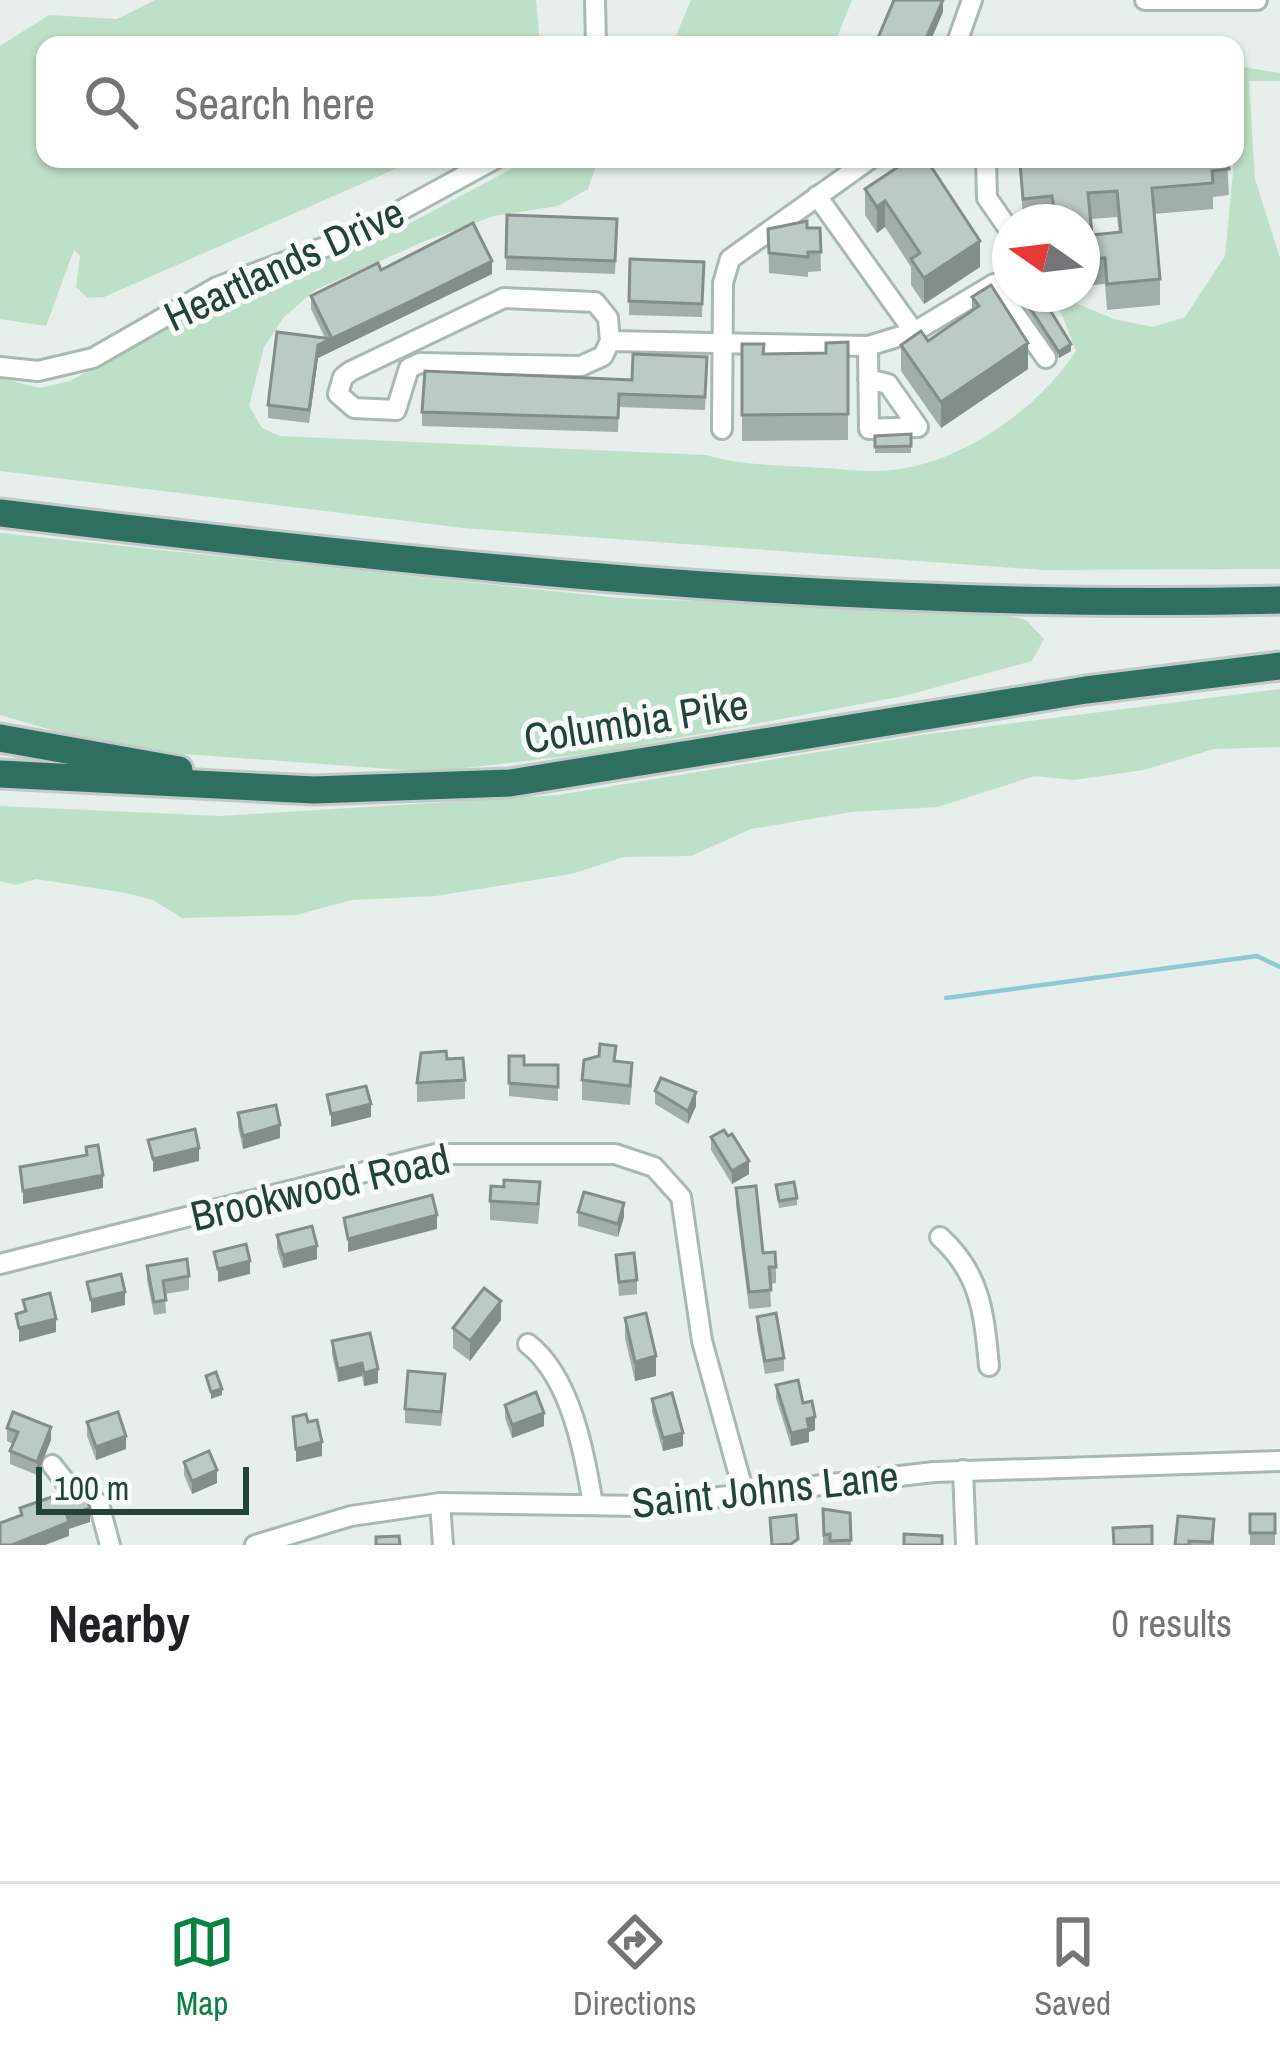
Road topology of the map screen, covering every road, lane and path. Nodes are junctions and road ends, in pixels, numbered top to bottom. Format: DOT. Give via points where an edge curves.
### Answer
graph roads {
  1 [pos="596,0"];
  2 [pos="972,0"];
  3 [pos="1145,0"];
  4 [pos="1257,0"];
  5 [pos="1189,1"];
  6 [pos="596,36"];
  7 [pos="959,36"];
  8 [pos="478,168"];
  9 [pos="857,168"];
  10 [pos="986,168"];
  11 [pos="817,196"];
  12 [pos="992,205"];
  13 [pos="914,332"];
  14 [pos="610,340"];
  15 [pos="399,346"];
  16 [pos="722,346"];
  17 [pos="868,346"];
  18 [pos="1046,358"];
  19 [pos="0,367"];
  20 [pos="410,368"];
  21 [pos="868,379"];
  22 [pos="722,429"];
  23 [pos="0,501"];
  24 [pos="0,513"];
  25 [pos="109,526"];
  26 [pos="1280,600"];
  27 [pos="1280,666"];
  28 [pos="0,738"];
  29 [pos="0,774"];
  30 [pos="314,790"];
  31 [pos="407,790"];
  32 [pos="0,791"];
  33 [pos="940,1237"];
  34 [pos="0,1264"];
  35 [pos="528,1344"];
  36 [pos="989,1366"];
  37 [pos="1280,1462"];
  38 [pos="52,1465"];
  39 [pos="963,1470"];
  40 [pos="745,1497"];
  41 [pos="440,1503"];
  42 [pos="592,1505"];
  43 [pos="110,1545"];
  44 [pos="254,1545"];
  45 [pos="443,1545"];
  46 [pos="966,1545"];
  1 -- 6 [label="street"];
  2 -- 7 [label="street"];
  3 -- 5 [label="street"];
  4 -- 5 [label="street"];
  8 -- 19 [label="street, Heartlands Drive" via="352,237 217,287 93,358 38,371"];
  9 -- 11 [label="street"];
  10 -- 12 [label="street"];
  11 -- 13 [label="street"];
  11 -- 16 [label="street" via="730,259"];
  13 -- 17 [label="street"];
  13 -- 18 [label="street" via="994,284"];
  14 -- 15 [label="street" via="608,318 595,302 517,297"];
  14 -- 16 [label="street"];
  14 -- 20 [label="street" via="603,356 581,366"];
  15 -- 20 [label="street"];
  15 -- 20 [label="street" via="343,377 342,402 396,410"];
  16 -- 17 [label="street"];
  16 -- 22 [label="street"];
  17 -- 21 [label="street"];
  23 -- 25 [label="highway"];
  24 -- 25 [label="highway"];
  25 -- 26 [label="highway" via="416,563 764,589"];
  27 -- 31 [label="highway, Columbia Pike" via="1086,690 594,773"];
  28 -- 30 [label="highway"];
  29 -- 30 [label="highway, Columbia Pike"];
  30 -- 31 [label="highway, Columbia Pike"];
  31 -- 32 [label="highway" via="192,801"];
  33 -- 36 [label="street" via="977,1286"];
  34 -- 40 [label="street, Brookwood Road" via="436,1154 637,1159 670,1180 688,1217 703,1341"];
  35 -- 42 [label="street" via="567,1404"];
  37 -- 39 [label="street, Saint Johns Lane"];
  38 -- 43 [label="street" via="99,1504"];
  39 -- 40 [label="street, Saint Johns Lane"];
  39 -- 46 [label="street"];
  40 -- 42 [label="street, Saint Johns Lane"];
  41 -- 42 [label="street, Saint Johns Lane"];
  41 -- 44 [label="street, Saint Johns Lane" via="351,1516"];
  41 -- 45 [label="street"];
}
